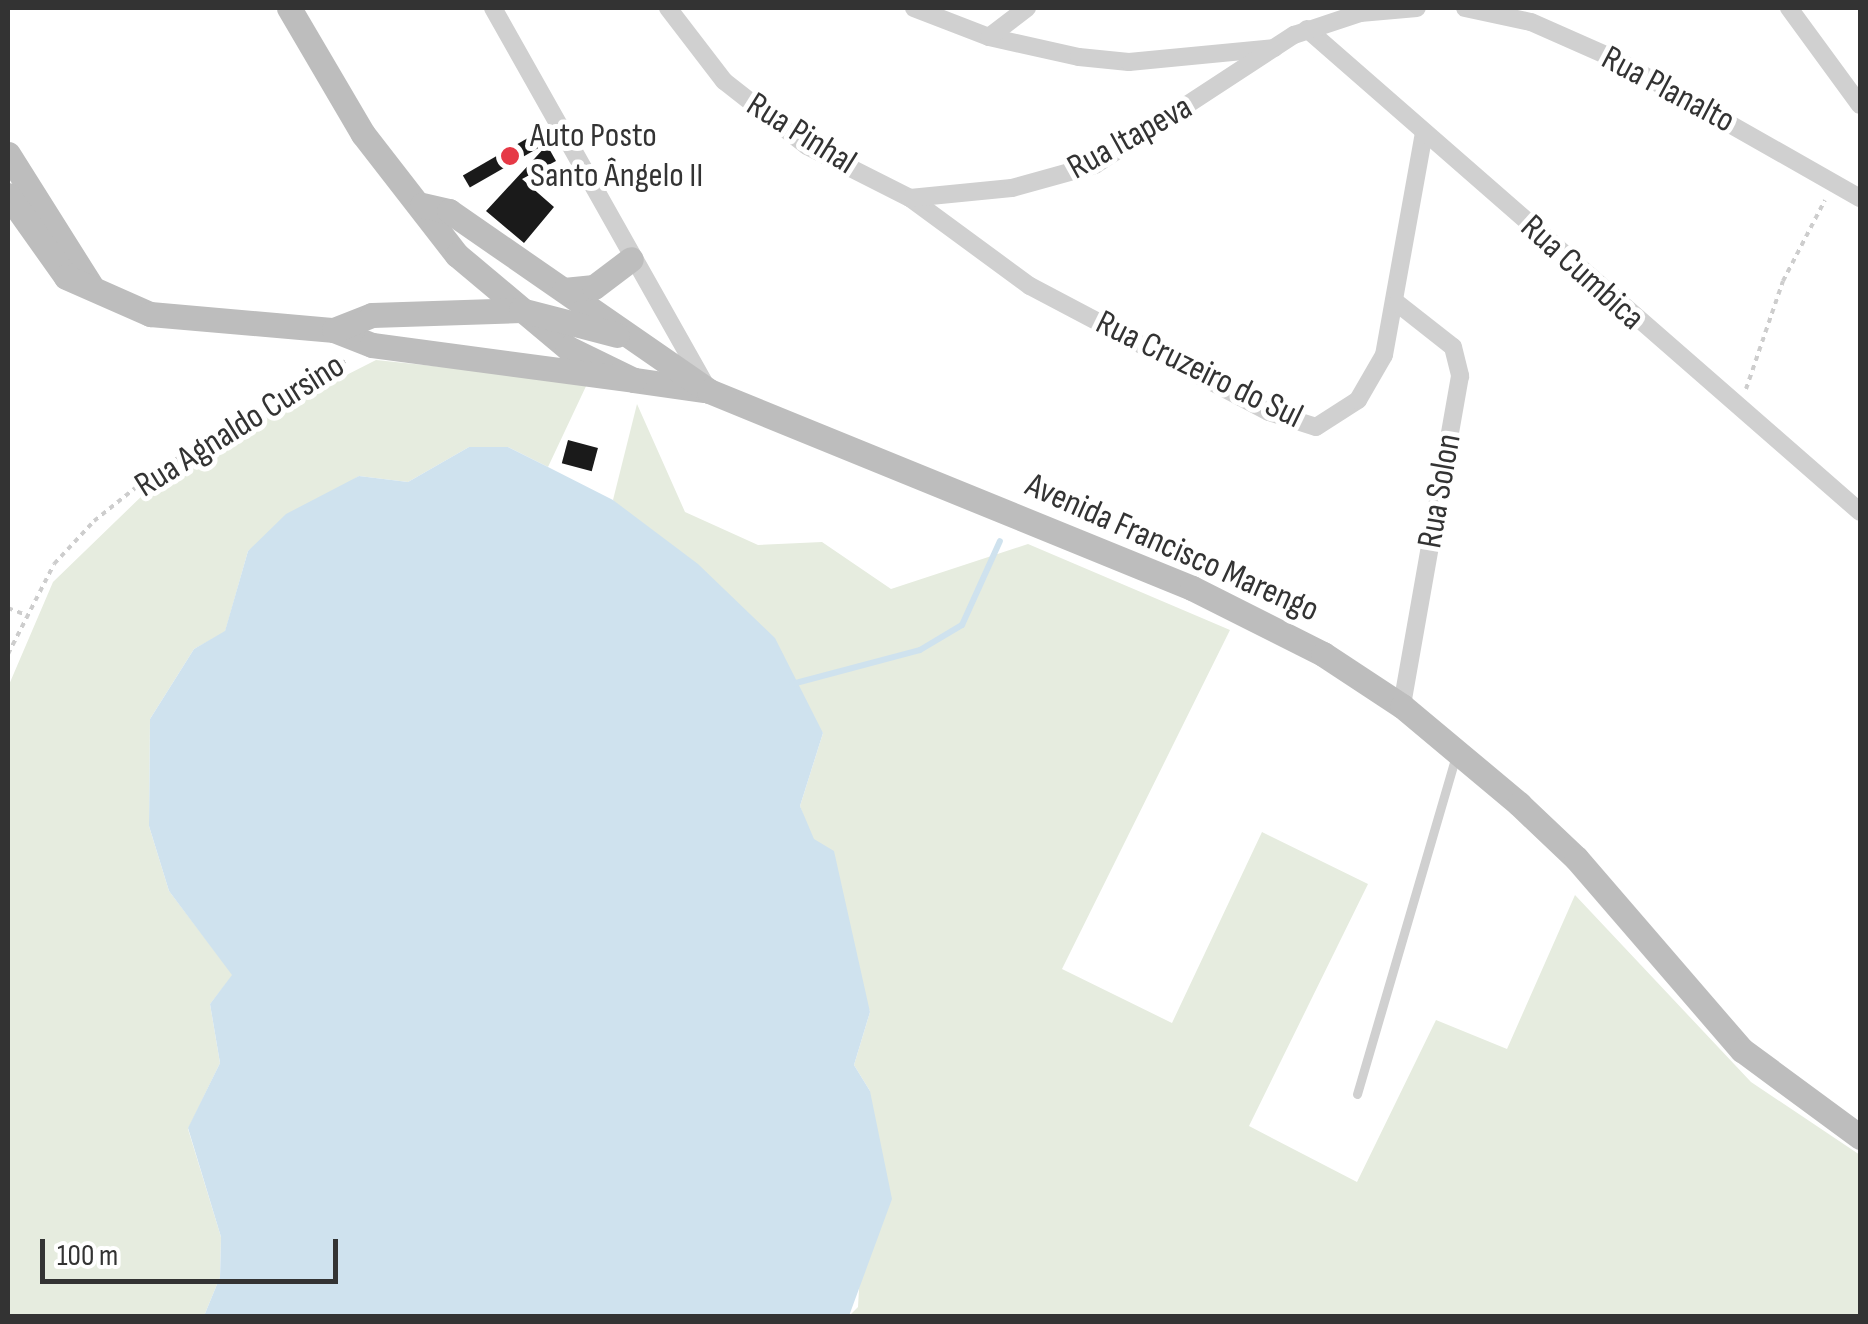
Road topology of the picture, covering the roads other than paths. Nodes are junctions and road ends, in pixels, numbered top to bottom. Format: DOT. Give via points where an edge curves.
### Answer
graph roads {
  1 [pos="290,8"];
  2 [pos="493,8"];
  3 [pos="668,8"];
  4 [pos="914,8"];
  5 [pos="1026,8"];
  6 [pos="1416,8"];
  7 [pos="1465,8"];
  8 [pos="1789,8"];
  9 [pos="1307,30"];
  10 [pos="988,37"];
  11 [pos="1279,49"];
  12 [pos="1860,104"];
  13 [pos="1424,133"];
  14 [pos="8,154"];
  15 [pos="8,194"];
  16 [pos="910,198"];
  17 [pos="1860,198"];
  18 [pos="422,205"];
  19 [pos="631,259"];
  20 [pos="479,271"];
  21 [pos="94,290"];
  22 [pos="564,290"];
  23 [pos="1397,304"];
  24 [pos="521,310"];
  25 [pos="458,312"];
  26 [pos="334,330"];
  27 [pos="655,350"];
  28 [pos="634,380"];
  29 [pos="709,390"];
  30 [pos="1860,512"];
  31 [pos="1402,706"];
  32 [pos="1457,752"];
  33 [pos="1356,1094"];
  34 [pos="1860,1137"];
  1 -- 18 [label="main road, Avenida Francisco Marengo" via="363,134"];
  2 -- 19 [label="street"];
  3 -- 16 [label="street, Rua Pinhal" via="758,113"];
  4 -- 10 [label="street"];
  5 -- 10 [label="street"];
  6 -- 9 [label="street"];
  7 -- 17 [label="street, Rua Planalto" via="1531,22 1617,60"];
  8 -- 12 [label="street"];
  9 -- 11 [label="street"];
  9 -- 13 [label="street, Rua Cumbica"];
  10 -- 11 [label="street" via="1129,62"];
  11 -- 16 [label="street, Rua Itapeva" via="1094,165 1012,188"];
  13 -- 23 [label="street, Rua Cruzeiro do Sul"];
  13 -- 30 [label="street, Rua Cumbica"];
  14 -- 21 [label="main road"];
  15 -- 21 [label="main road" via="51,263"];
  16 -- 23 [label="street, Rua Cruzeiro do Sul" via="1030,286 1298,424 1329,423 1358,400 1384,355"];
  18 -- 20 [label="main road, Avenida Francisco Marengo" via="432,231"];
  18 -- 22 [label="main road, Avenida Francisco Marengo" via="449,211"];
  19 -- 22 [label="main road" via="594,287"];
  19 -- 29 [label="street"];
  20 -- 24 [label="main road, Avenida Francisco Marengo"];
  20 -- 25 [label="main road"];
  21 -- 26 [label="main road" via="186,320"];
  22 -- 27 [label="main road, Avenida Francisco Marengo"];
  23 -- 31 [label="street, Rua Solon" via="1453,347 1460,376"];
  24 -- 25 [label="main road"];
  24 -- 27 [label="main road" via="588,324"];
  24 -- 28 [label="main road, Avenida Francisco Marengo" via="568,348"];
  25 -- 26 [label="main road" via="372,315"];
  26 -- 28 [label="main road" via="372,346"];
  27 -- 29 [label="main road, Avenida Francisco Marengo"];
  28 -- 29 [label="main road, Avenida Francisco Marengo"];
  29 -- 31 [label="main road, Avenida Francisco Marengo" via="1192,588 1323,654"];
  31 -- 32 [label="main road, Avenida Francisco Marengo"];
  32 -- 33 [label="lane"];
  32 -- 34 [label="main road, Avenida Francisco Marengo" via="1576,858 1742,1050"];
}
